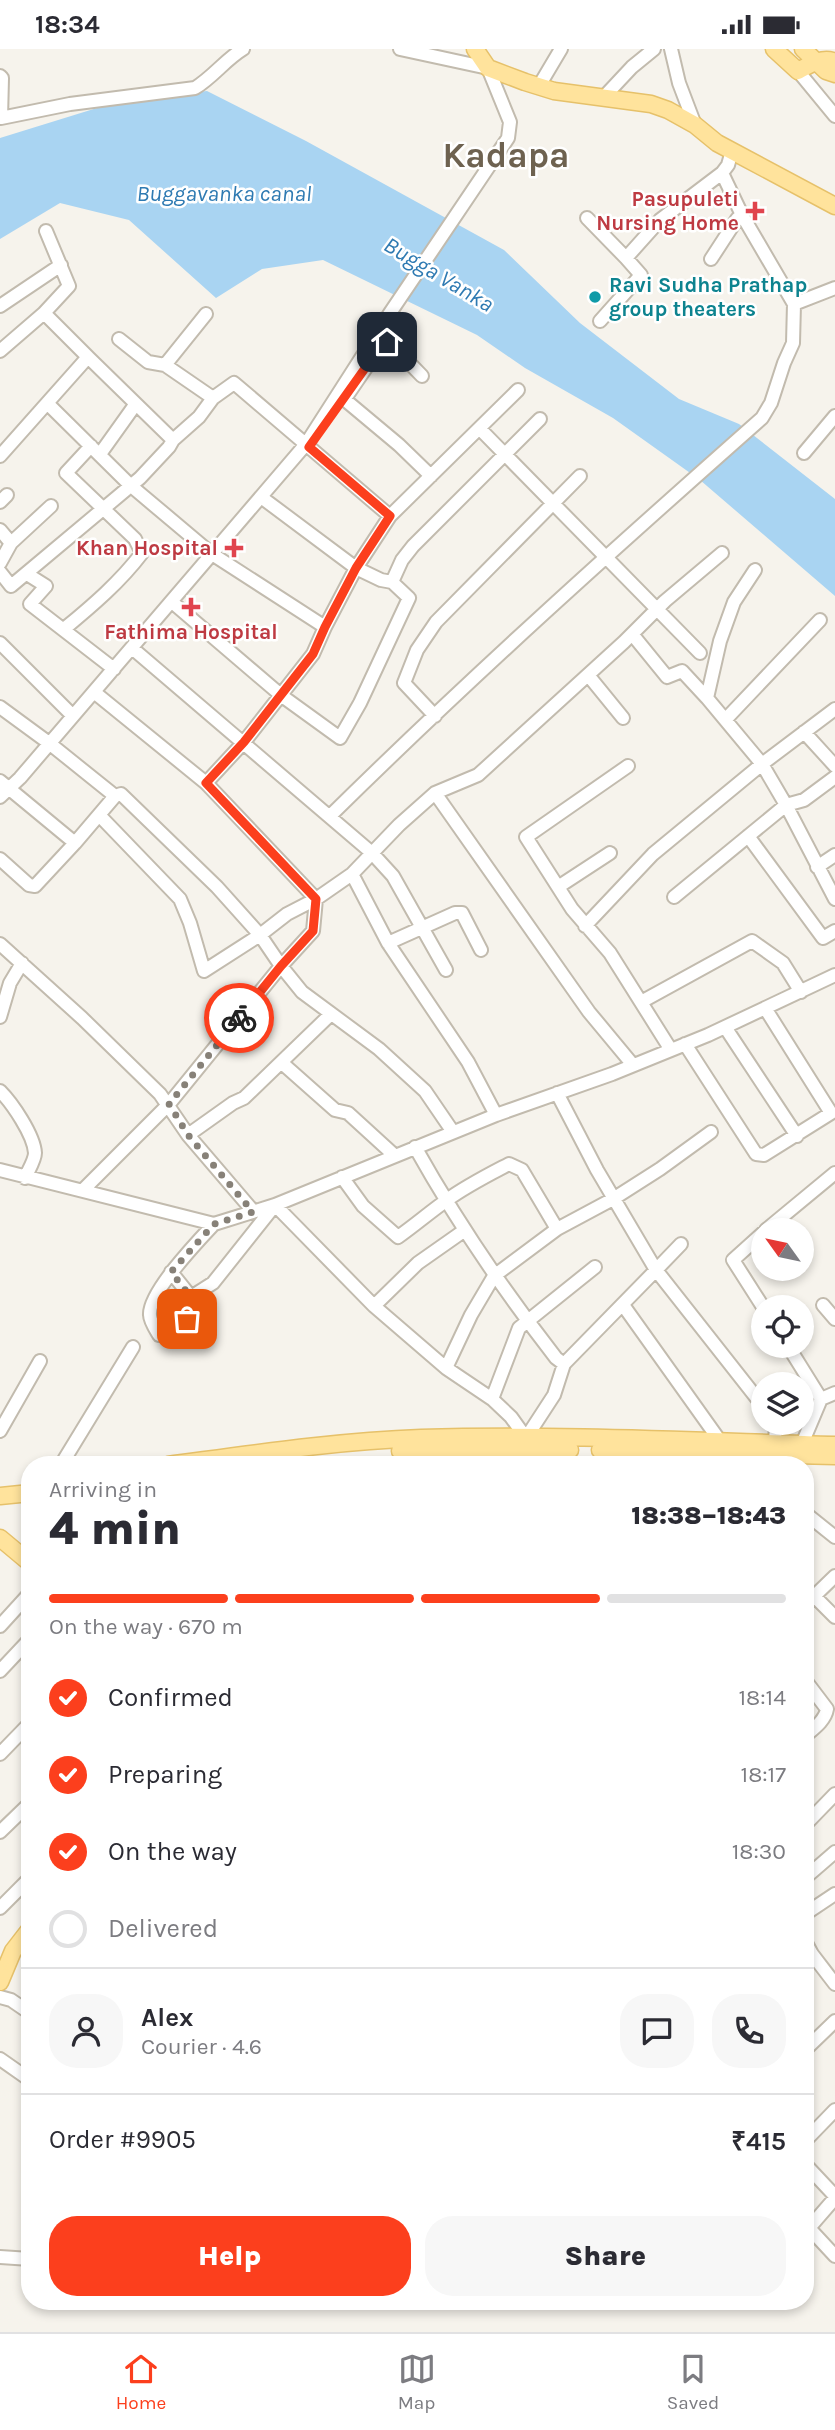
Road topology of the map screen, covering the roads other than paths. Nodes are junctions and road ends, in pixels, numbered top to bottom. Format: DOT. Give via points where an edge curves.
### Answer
graph roads {
  1 [pos="243,49"];
  2 [pos="561,49"];
  3 [pos="654,49"];
  4 [pos="671,49"];
  5 [pos="774,49"];
  6 [pos="803,49"];
  7 [pos="405,50"];
  8 [pos="482,55"];
  9 [pos="817,62"];
  10 [pos="835,62"];
  11 [pos="798,71"];
  12 [pos="835,74"];
  13 [pos="0,76"];
  14 [pos="540,86"];
  15 [pos="603,98"];
  16 [pos="835,116"];
  17 [pos="1,117"];
  18 [pos="695,125"];
  19 [pos="732,151"];
  20 [pos="722,173"];
  21 [pos="835,206"];
  22 [pos="742,215"];
  23 [pos="587,218"];
  24 [pos="46,231"];
  25 [pos="626,258"];
  26 [pos="710,259"];
  27 [pos="61,265"];
  28 [pos="835,288"];
  29 [pos="794,304"];
  30 [pos="0,306"];
  31 [pos="44,313"];
  32 [pos="206,314"];
  33 [pos="600,321"];
  34 [pos="119,339"];
  35 [pos="0,351"];
  36 [pos="88,357"];
  37 [pos="165,365"];
  38 [pos="422,376"];
  39 [pos="518,390"];
  40 [pos="213,398"];
  41 [pos="344,399"];
  42 [pos="47,403"];
  43 [pos="135,405"];
  44 [pos="835,416"];
  45 [pos="540,419"];
  46 [pos="480,429"];
  47 [pos="173,440"];
  48 [pos="308,446"];
  49 [pos="96,450"];
  50 [pos="804,453"];
  51 [pos="505,454"];
  52 [pos="0,456"];
  53 [pos="431,476"];
  54 [pos="580,476"];
  55 [pos="130,485"];
  56 [pos="261,497"];
  57 [pos="554,503"];
  58 [pos="51,506"];
  59 [pos="105,508"];
  60 [pos="390,516"];
  61 [pos="0,530"];
  62 [pos="10,543"];
  63 [pos="722,553"];
  64 [pos="212,554"];
  65 [pos="605,557"];
  66 [pos="0,563"];
  67 [pos="356,568"];
  68 [pos="755,570"];
  69 [pos="0,572"];
  70 [pos="27,574"];
  71 [pos="391,582"];
  72 [pos="172,602"];
  73 [pos="656,611"];
  74 [pos="820,620"];
  75 [pos="325,627"];
  76 [pos="64,629"];
  77 [pos="632,634"];
  78 [pos="0,643"];
  79 [pos="132,648"];
  80 [pos="700,653"];
  81 [pos="114,669"];
  82 [pos="588,675"];
  83 [pos="94,692"];
  84 [pos="282,697"];
  85 [pos="707,698"];
  86 [pos="0,707"];
  87 [pos="835,709"];
  88 [pos="74,716"];
  89 [pos="435,716"];
  90 [pos="623,718"];
  91 [pos="726,719"];
  92 [pos="804,732"];
  93 [pos="244,742"];
  94 [pos="50,744"];
  95 [pos="762,764"];
  96 [pos="628,766"];
  97 [pos="835,766"];
  98 [pos="835,777"];
  99 [pos="206,783"];
  100 [pos="3,789"];
  101 [pos="435,793"];
  102 [pos="115,796"];
  103 [pos="786,804"];
  104 [pos="331,815"];
  105 [pos="100,816"];
  106 [pos="748,836"];
  107 [pos="75,843"];
  108 [pos="372,853"];
  109 [pos="610,853"];
  110 [pos="835,855"];
  111 [pos="0,859"];
  112 [pos="817,867"];
  113 [pos="352,874"];
  114 [pos="558,887"];
  115 [pos="674,897"];
  116 [pos="316,899"];
  117 [pos="835,899"];
  118 [pos="585,926"];
  119 [pos="424,928"];
  120 [pos="835,931"];
  121 [pos="260,935"];
  122 [pos="388,943"];
  123 [pos="0,944"];
  124 [pos="481,950"];
  125 [pos="22,963"];
  126 [pos="281,966"];
  127 [pos="446,970"];
  128 [pos="835,975"];
  129 [pos="801,992"];
  130 [pos="641,1002"];
  131 [pos="765,1008"];
  132 [pos="331,1013"];
  133 [pos="0,1017"];
  134 [pos="725,1027"];
  135 [pos="685,1044"];
  136 [pos="671,1050"];
  137 [pos="282,1063"];
  138 [pos="633,1065"];
  139 [pos="557,1093"];
  140 [pos="3,1099"];
  141 [pos="169,1104"];
  142 [pos="496,1115"];
  143 [pos="453,1132"];
  144 [pos="711,1132"];
  145 [pos="188,1135"];
  146 [pos="797,1136"];
  147 [pos="415,1147"];
  148 [pos="394,1155"];
  149 [pos="4,1172"];
  150 [pos="835,1174"];
  151 [pos="342,1177"];
  152 [pos="25,1178"];
  153 [pos="0,1184"];
  154 [pos="83,1190"];
  155 [pos="614,1199"];
  156 [pos="446,1201"];
  157 [pos="275,1205"];
  158 [pos="253,1212"];
  159 [pos="782,1218"];
  160 [pos="214,1224"];
  161 [pos="557,1229"];
  162 [pos="464,1230"];
  163 [pos="681,1244"];
  164 [pos="751,1244"];
  165 [pos="595,1267"];
  166 [pos="656,1270"];
  167 [pos="171,1272"];
  168 [pos="494,1276"];
  169 [pos="755,1295"];
  170 [pos="191,1297"];
  171 [pos="623,1305"];
  172 [pos="823,1305"];
  173 [pos="374,1306"];
  174 [pos="835,1319"];
  175 [pos="526,1320"];
  176 [pos="133,1347"];
  177 [pos="795,1358"];
  178 [pos="40,1361"];
  179 [pos="564,1364"];
  180 [pos="446,1368"];
  181 [pos="751,1391"];
  182 [pos="835,1393"];
  183 [pos="492,1399"];
  184 [pos="821,1399"];
  185 [pos="0,1431"];
  186 [pos="720,1441"];
  187 [pos="802,1444"];
  188 [pos="835,1445"];
  189 [pos="527,1451"];
  190 [pos="769,1451"];
  191 [pos="66,1456"];
  192 [pos="238,1456"];
  193 [pos="345,1456"];
  194 [pos="597,1456"];
  195 [pos="666,1456"];
  196 [pos="835,1456"];
  197 [pos="21,1483"];
  198 [pos="0,1485"];
  199 [pos="21,1494"];
  200 [pos="0,1496"];
  201 [pos="814,1520"];
  202 [pos="835,1537"];
  203 [pos="0,1538"];
  204 [pos="21,1556"];
  205 [pos="835,1576"];
  206 [pos="814,1597"];
  207 [pos="21,1603"];
  208 [pos="814,1604"];
  209 [pos="835,1617"];
  210 [pos="0,1626"];
  211 [pos="21,1649"];
  212 [pos="0,1671"];
  213 [pos="814,1692"];
  214 [pos="814,1728"];
  215 [pos="21,1732"];
  216 [pos="0,1754"];
  217 [pos="835,1794"];
  218 [pos="21,1812"];
  219 [pos="814,1816"];
  220 [pos="0,1832"];
  221 [pos="835,1851"];
  222 [pos="814,1870"];
  223 [pos="21,1887"];
  224 [pos="835,1894"];
  225 [pos="0,1908"];
  226 [pos="814,1908"];
  227 [pos="21,1945"];
  228 [pos="814,1964"];
  229 [pos="0,1982"];
  230 [pos="835,1984"];
  231 [pos="0,1997"];
  232 [pos="21,2007"];
  233 [pos="835,2021"];
  234 [pos="814,2037"];
  235 [pos="0,2059"];
  236 [pos="21,2074"];
  237 [pos="835,2110"];
  238 [pos="814,2132"];
  239 [pos="814,2174"];
  240 [pos="835,2197"];
  241 [pos="814,2220"];
  242 [pos="814,2235"];
  243 [pos="835,2256"];
  244 [pos="0,2257"];
  245 [pos="21,2258"];
  1 -- 17 [label="street" via="195,88"];
  2 -- 14 [label="street"];
  3 -- 15 [label="street"];
  4 -- 18 [label="street"];
  5 -- 11 [label="main road"];
  6 -- 9 [label="main road"];
  7 -- 8 [label="street"];
  8 -- 14 [label="main road" via="503,75"];
  8 -- 48 [label="street" via="510,122 508,138 390,313"];
  9 -- 10 [label="main road"];
  9 -- 11 [label="main road"];
  9 -- 12 [label="main road"];
  11 -- 16 [label="street"];
  13 -- 17 [label="street"];
  14 -- 15 [label="main road"];
  15 -- 18 [label="main road" via="651,104"];
  18 -- 19 [label="main road"];
  19 -- 20 [label="street"];
  19 -- 21 [label="main road"];
  20 -- 22 [label="street"];
  20 -- 25 [label="street" via="660,220"];
  22 -- 26 [label="street"];
  22 -- 29 [label="street"];
  23 -- 25 [label="street"];
  24 -- 27 [label="street"];
  25 -- 33 [label="street" via="641,275"];
  27 -- 30 [label="street"];
  27 -- 31 [label="street" via="68,288"];
  28 -- 29 [label="street"];
  29 -- 65 [label="street" via="793,343 762,418"];
  31 -- 35 [label="street"];
  31 -- 36 [label="street"];
  32 -- 37 [label="street"];
  34 -- 37 [label="street" via="148,362"];
  36 -- 42 [label="street"];
  36 -- 43 [label="street"];
  37 -- 40 [label="street"];
  38 -- 41 [label="street" via="391,344 383,343"];
  39 -- 46 [label="street"];
  40 -- 47 [label="street"];
  40 -- 48 [label="street" via="234,383"];
  41 -- 48 [label="street"];
  41 -- 53 [label="street"];
  42 -- 49 [label="street"];
  42 -- 52 [label="street"];
  43 -- 47 [label="street"];
  43 -- 49 [label="street"];
  44 -- 50 [label="street"];
  45 -- 51 [label="street"];
  46 -- 51 [label="street"];
  46 -- 53 [label="street"];
  47 -- 55 [label="street"];
  48 -- 56 [label="street"];
  48 -- 60 [label="street"];
  49 -- 55 [label="street"];
  49 -- 59 [label="street" via="66,473"];
  51 -- 57 [label="street"];
  51 -- 71 [label="street" via="413,545"];
  53 -- 60 [label="street"];
  54 -- 57 [label="street"];
  55 -- 59 [label="street"];
  55 -- 64 [label="street"];
  56 -- 64 [label="street"];
  56 -- 67 [label="street"];
  57 -- 65 [label="street"];
  57 -- 89 [label="street" via="436,622 416,650 404,683"];
  58 -- 62 [label="street"];
  59 -- 70 [label="street"];
  59 -- 76 [label="street" via="142,553 100,599"];
  60 -- 67 [label="street"];
  61 -- 62 [label="street"];
  62 -- 66 [label="street"];
  63 -- 73 [label="street"];
  64 -- 72 [label="street"];
  64 -- 75 [label="street"];
  65 -- 73 [label="street"];
  65 -- 89 [label="street"];
  67 -- 71 [label="street"];
  67 -- 75 [label="street"];
  68 -- 85 [label="street" via="734,602"];
  69 -- 70 [label="street" via="11,586"];
  70 -- 76 [label="street" via="46,586 30,604"];
  71 -- 84 [label="street" via="410,598 340,738"];
  72 -- 79 [label="street"];
  72 -- 84 [label="street"];
  73 -- 77 [label="street"];
  73 -- 80 [label="street"];
  74 -- 91 [label="street"];
  75 -- 84 [label="street" via="313,654"];
  76 -- 81 [label="street"];
  77 -- 82 [label="street"];
  77 -- 85 [label="street" via="667,677 682,671"];
  78 -- 88 [label="street"];
  79 -- 81 [label="street"];
  79 -- 93 [label="street"];
  81 -- 83 [label="street"];
  82 -- 90 [label="street"];
  82 -- 101 [label="street" via="478,775"];
  83 -- 88 [label="street"];
  83 -- 99 [label="street"];
  84 -- 93 [label="street"];
  85 -- 91 [label="street"];
  86 -- 94 [label="street"];
  87 -- 92 [label="street"];
  88 -- 94 [label="street"];
  89 -- 104 [label="street"];
  91 -- 95 [label="street"];
  92 -- 95 [label="street"];
  92 -- 97 [label="street"];
  93 -- 99 [label="street"];
  93 -- 104 [label="street"];
  94 -- 100 [label="street"];
  94 -- 102 [label="street"];
  95 -- 103 [label="street"];
  95 -- 118 [label="street" via="653,854"];
  96 -- 114 [label="street" via="526,837"];
  98 -- 103 [label="street" via="804,800"];
  99 -- 116 [label="street"];
  100 -- 107 [label="street"];
  101 -- 108 [label="street"];
  101 -- 138 [label="street" via="589,1012"];
  102 -- 105 [label="street"];
  102 -- 121 [label="street" via="121,794"];
  103 -- 106 [label="street"];
  103 -- 112 [label="street"];
  104 -- 108 [label="street"];
  105 -- 107 [label="street"];
  105 -- 121 [label="street" via="180,899 204,971"];
  106 -- 115 [label="street"];
  106 -- 120 [label="street" via="822,938"];
  107 -- 111 [label="street" via="35,886"];
  108 -- 113 [label="street"];
  108 -- 119 [label="street" via="393,876"];
  109 -- 114 [label="street"];
  110 -- 112 [label="street"];
  112 -- 117 [label="street"];
  113 -- 116 [label="street"];
  113 -- 122 [label="street"];
  114 -- 118 [label="street"];
  116 -- 121 [label="street"];
  116 -- 126 [label="street" via="313,931"];
  118 -- 130 [label="street" via="610,953"];
  119 -- 122 [label="street"];
  119 -- 124 [label="street" via="462,913"];
  119 -- 127 [label="street"];
  121 -- 126 [label="street"];
  122 -- 142 [label="street" via="468,1062"];
  123 -- 125 [label="street"];
  125 -- 133 [label="street" via="10,983"];
  125 -- 141 [label="street"];
  126 -- 132 [label="street" via="302,992"];
  126 -- 141 [label="street"];
  128 -- 129 [label="street"];
  129 -- 130 [label="street" via="783,963 752,941"];
  129 -- 131 [label="street"];
  130 -- 136 [label="street"];
  131 -- 134 [label="street"];
  131 -- 146 [label="street" via="831,1111"];
  132 -- 137 [label="street"];
  132 -- 143 [label="street" via="425,1091"];
  134 -- 135 [label="street"];
  134 -- 146 [label="street"];
  135 -- 136 [label="street"];
  135 -- 146 [label="street" via="756,1154 764,1155"];
  136 -- 138 [label="street"];
  137 -- 145 [label="street" via="244,1098"];
  137 -- 148 [label="street"];
  138 -- 139 [label="street"];
  139 -- 142 [label="street"];
  139 -- 155 [label="street"];
  140 -- 152 [label="street" via="32,1139 35,1155"];
  141 -- 145 [label="street"];
  141 -- 154 [label="street"];
  142 -- 143 [label="street"];
  143 -- 147 [label="street"];
  144 -- 155 [label="street"];
  145 -- 158 [label="street"];
  147 -- 148 [label="street"];
  147 -- 156 [label="street"];
  148 -- 151 [label="street"];
  149 -- 152 [label="street"];
  149 -- 153 [label="street"];
  150 -- 159 [label="street"];
  151 -- 156 [label="street" via="363,1206 398,1237"];
  151 -- 157 [label="street"];
  152 -- 154 [label="street"];
  154 -- 160 [label="street"];
  155 -- 161 [label="street"];
  155 -- 166 [label="street"];
  156 -- 161 [label="street" via="509,1164 522,1170"];
  156 -- 162 [label="street"];
  157 -- 158 [label="street"];
  157 -- 170 [label="street" via="213,1283"];
  157 -- 173 [label="street"];
  158 -- 160 [label="street"];
  160 -- 167 [label="street"];
  161 -- 168 [label="street"];
  162 -- 168 [label="street"];
  162 -- 173 [label="street" via="418,1263"];
  163 -- 166 [label="street"];
  164 -- 169 [label="street" via="733,1260"];
  165 -- 175 [label="street"];
  166 -- 171 [label="street"];
  166 -- 181 [label="street"];
  167 -- 170 [label="street"];
  167 -- 170 [label="street" via="151,1307 159,1335 197,1312"];
  168 -- 175 [label="street"];
  168 -- 180 [label="street"];
  171 -- 179 [label="street"];
  171 -- 186 [label="street"];
  172 -- 174 [label="street"];
  173 -- 180 [label="street"];
  175 -- 179 [label="street"];
  175 -- 183 [label="street"];
  176 -- 191 [label="street"];
  177 -- 184 [label="street"];
  178 -- 185 [label="street"];
  179 -- 189 [label="street"];
  180 -- 183 [label="street"];
  182 -- 184 [label="street"];
  183 -- 189 [label="street" via="511,1417"];
  184 -- 187 [label="street"];
  186 -- 189 [label="main road"];
  186 -- 190 [label="main road"];
  187 -- 188 [label="main road"];
  187 -- 190 [label="main road"];
  189 -- 192 [label="main road" via="419,1438"];
  189 -- 193 [label="main road" via="417,1449"];
  189 -- 194 [label="main road"];
  190 -- 195 [label="main road"];
  190 -- 196 [label="main road"];
  197 -- 198 [label="main road"];
  199 -- 200 [label="main road"];
  201 -- 202 [label="street"];
  203 -- 204 [label="main road"];
  205 -- 206 [label="street"];
  207 -- 210 [label="street"];
  208 -- 209 [label="street"];
  211 -- 212 [label="street"];
  213 -- 214 [label="street" via="827,1714"];
  215 -- 216 [label="street"];
  217 -- 219 [label="street"];
  218 -- 220 [label="street"];
  221 -- 222 [label="street"];
  223 -- 225 [label="street"];
  224 -- 226 [label="street"];
  227 -- 229 [label="main road" via="13,1951"];
  228 -- 230 [label="street"];
  231 -- 232 [label="street"];
  233 -- 234 [label="street"];
  235 -- 236 [label="street"];
  237 -- 238 [label="street"];
  239 -- 240 [label="street"];
  240 -- 241 [label="street"];
  242 -- 243 [label="street"];
  244 -- 245 [label="street"];
}
